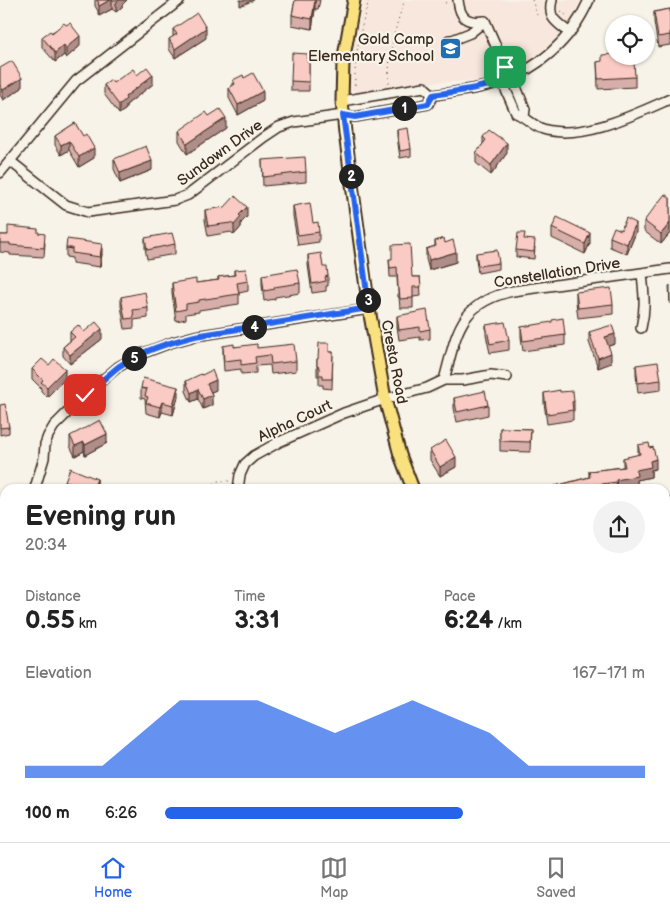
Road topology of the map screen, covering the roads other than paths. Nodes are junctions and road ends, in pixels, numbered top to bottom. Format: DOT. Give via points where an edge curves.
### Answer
graph roads {
  1 [pos="180,0"];
  2 [pos="354,0"];
  3 [pos="458,0"];
  4 [pos="589,0"];
  5 [pos="552,4"];
  6 [pos="485,21"];
  7 [pos="570,33"];
  8 [pos="449,40"];
  9 [pos="508,79"];
  10 [pos="382,94"];
  11 [pos="433,95"];
  12 [pos="670,99"];
  13 [pos="342,101"];
  14 [pos="385,112"];
  15 [pos="343,115"];
  16 [pos="10,161"];
  17 [pos="0,173"];
  18 [pos="670,269"];
  19 [pos="642,274"];
  20 [pos="369,308"];
  21 [pos="641,328"];
  22 [pos="507,377"];
  23 [pos="444,380"];
  24 [pos="384,399"];
  25 [pos="36,484"];
  26 [pos="238,484"];
  27 [pos="411,484"];
  1 -- 16 [label="street" via="76,81"];
  2 -- 13 [label="main road, Cresta Road" via="342,62"];
  3 -- 6 [label="street" via="459,8 468,20"];
  4 -- 7 [label="street"];
  5 -- 7 [label="street" via="553,19"];
  6 -- 8 [label="street" via="470,33"];
  6 -- 9 [label="street"];
  7 -- 9 [label="street" via="546,58"];
  9 -- 11 [label="street" via="476,89"];
  9 -- 12 [label="street" via="525,109 524,117 540,128 560,132 619,121"];
  10 -- 11 [label="street" via="424,87"];
  10 -- 13 [label="street"];
  10 -- 14 [label="street"];
  11 -- 14 [label="street, Sundown Drive" via="428,104"];
  13 -- 15 [label="main road, Cresta Road"];
  14 -- 15 [label="street, Sundown Drive" via="355,117"];
  15 -- 16 [label="street, Sundown Drive" via="294,122 279,128 182,199 128,207 88,212 77,210"];
  15 -- 20 [label="main road, Cresta Road"];
  16 -- 17 [label="street"];
  18 -- 19 [label="street, Constellation Drive"];
  19 -- 21 [label="street" via="645,301"];
  19 -- 23 [label="street, Constellation Drive" via="513,291 483,301 474,307 462,324"];
  20 -- 24 [label="main road, Cresta Road"];
  20 -- 25 [label="street" via="195,336 140,354 118,367 54,426 45,444"];
  22 -- 23 [label="street" via="491,375"];
  23 -- 24 [label="street"];
  24 -- 26 [label="street, Alpha Court" via="344,412 258,453 245,464"];
  24 -- 27 [label="main road, Cresta Road"];
}
